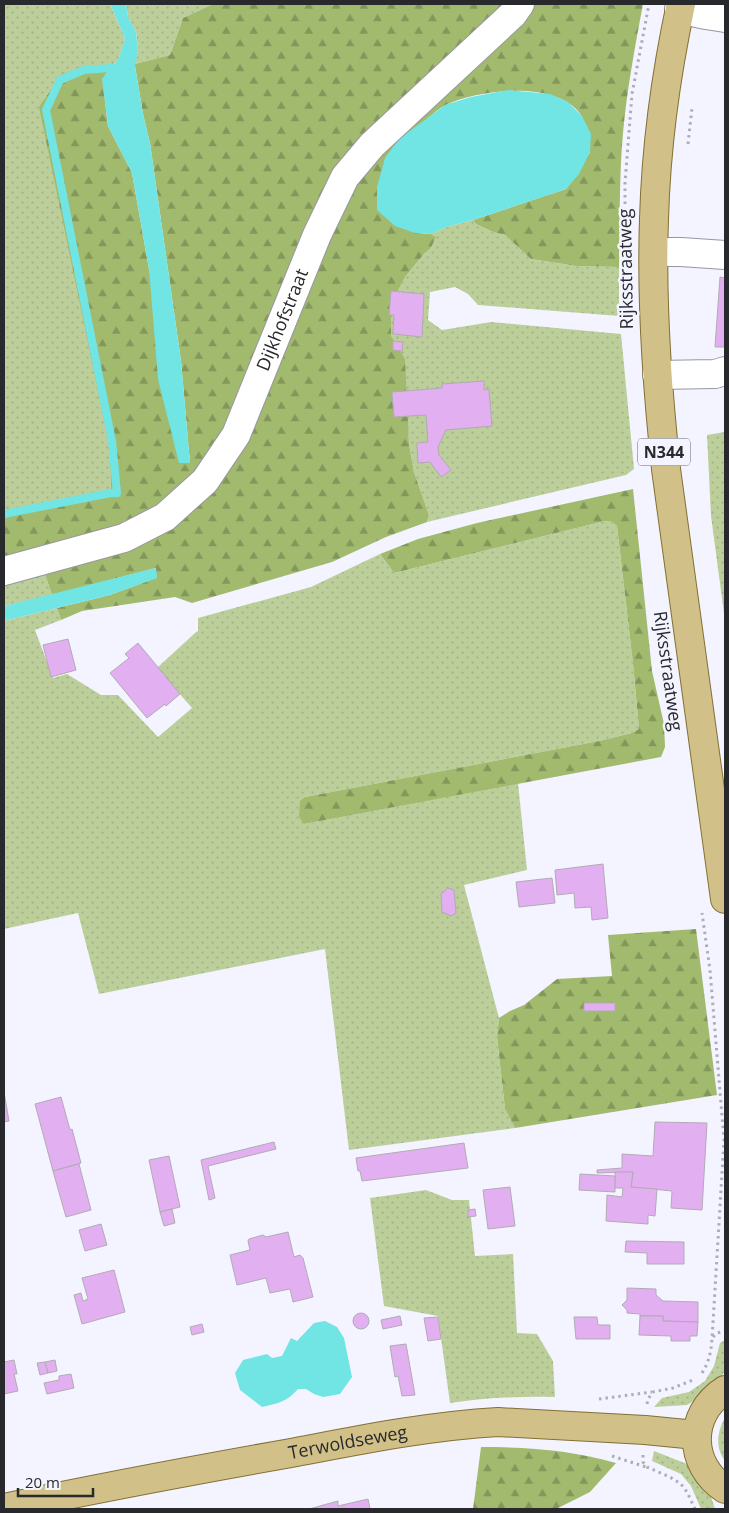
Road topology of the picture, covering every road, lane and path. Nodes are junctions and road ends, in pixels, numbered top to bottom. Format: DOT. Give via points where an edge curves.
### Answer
graph roads {
  1 [pos="520,4"];
  2 [pos="648,4"];
  3 [pos="680,6"];
  4 [pos="725,18"];
  5 [pos="654,252"];
  6 [pos="725,255"];
  7 [pos="625,278"];
  8 [pos="725,371"];
  9 [pos="657,375"];
  10 [pos="4,571"];
  11 [pos="714,905"];
  12 [pos="725,1331"];
  13 [pos="712,1339"];
  14 [pos="725,1390"];
  15 [pos="645,1430"];
  16 [pos="696,1435"];
  17 [pos="725,1489"];
  18 [pos="4,1508"];
  19 [pos="695,1509"];
  1 -- 10 [label="street, Dijkhofstraat" via="372,145 345,177 317,236 236,435 205,481 165,517 124,538"];
  2 -- 7 [label="path, Rijksstraatweg" via="632,94 625,183"];
  3 -- 4 [label="street" via="706,16"];
  3 -- 5 [label="main road, Rijksstraatweg / N344" via="656,179"];
  5 -- 6 [label="street"];
  5 -- 9 [label="main road, Rijksstraatweg / N344"];
  8 -- 9 [label="street"];
  9 -- 11 [label="main road, Rijksstraatweg / N344"];
  11 -- 13 [label="path" via="710,970 724,1140"];
  12 -- 13 [label="path"];
  13 -- 15 [label="path" via="711,1354 700,1374 684,1384 652,1392 648,1399"];
  14 -- 16 [label="main road" via="703,1412"];
  15 -- 16 [label="main road, Terwoldseweg"];
  15 -- 18 [label="main road, Terwoldseweg" via="498,1422 414,1430"];
  15 -- 19 [label="path" via="642,1459 645,1465 681,1484"];
  16 -- 17 [label="main road" via="703,1466"];
}
